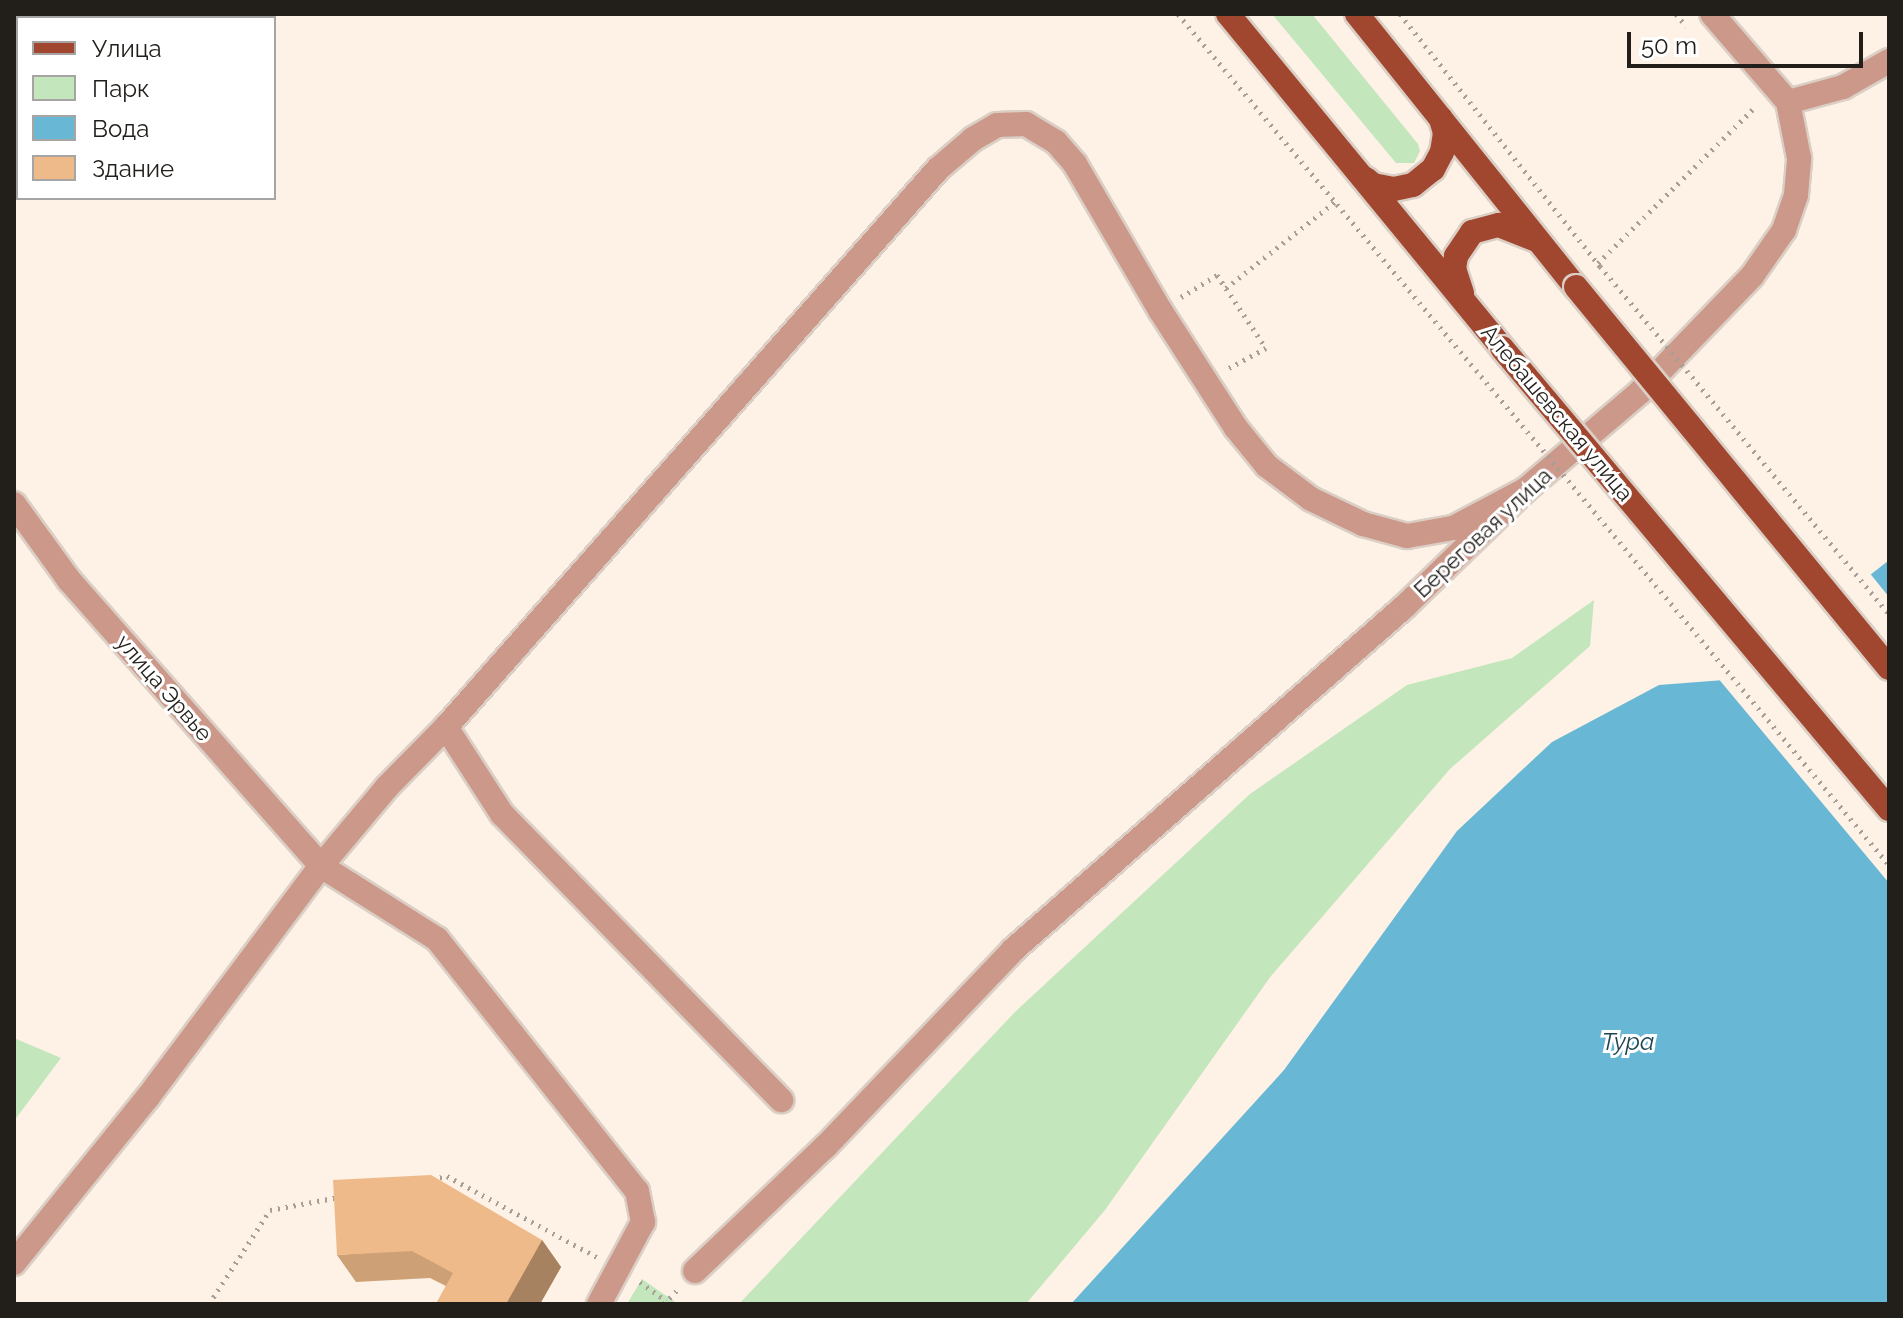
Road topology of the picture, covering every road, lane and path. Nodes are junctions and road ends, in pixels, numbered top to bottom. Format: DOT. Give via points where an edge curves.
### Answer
graph roads {
  1 [pos="1178,14"];
  2 [pos="1228,14"];
  3 [pos="1357,14"];
  4 [pos="1400,14"];
  5 [pos="1712,14"];
  6 [pos="1889,61"];
  7 [pos="1788,102"];
  8 [pos="1753,107"];
  9 [pos="1441,119"];
  10 [pos="1358,173"];
  11 [pos="1335,202"];
  12 [pos="1540,243"];
  13 [pos="1599,265"];
  14 [pos="1226,288"];
  15 [pos="1470,309"];
  16 [pos="1160,310"];
  17 [pos="1206,381"];
  18 [pos="1525,490"];
  19 [pos="14,504"];
  20 [pos="1889,614"];
  21 [pos="1889,668"];
  22 [pos="446,727"];
  23 [pos="1889,809"];
  24 [pos="1889,865"];
  25 [pos="321,866"];
  26 [pos="781,1100"];
  27 [pos="418,1182"];
  28 [pos="344,1196"];
  29 [pos="14,1263"];
  30 [pos="619,1269"];
  31 [pos="695,1271"];
  32 [pos="666,1301"];
  33 [pos="209,1304"];
  34 [pos="599,1304"];
  1 -- 11 [label="path"];
  2 -- 10 [label="main road, Алебашевская улица"];
  3 -- 9 [label="main road"];
  4 -- 13 [label="path"];
  5 -- 7 [label="street, Береговая улица"];
  6 -- 7 [label="street" via="1843,87"];
  7 -- 18 [label="street, Береговая улица" via="1799,158 1796,195 1784,230 1705,328 1640,392"];
  8 -- 13 [label="path"];
  9 -- 10 [label="main road" via="1442,152 1433,169 1413,185 1373,185"];
  9 -- 12 [label="main road"];
  10 -- 15 [label="main road, Алебашевская улица"];
  11 -- 14 [label="path"];
  11 -- 24 [label="path, bridge"];
  12 -- 15 [label="main road" via="1499,225 1472,232 1462,243 1454,269"];
  12 -- 21 [label="main road, bridge"];
  13 -- 20 [label="path, bridge"];
  14 -- 16 [label="path" via="1217,275"];
  14 -- 17 [label="path" via="1266,348"];
  15 -- 23 [label="main road, Алебашевская улица, bridge"];
  16 -- 17 [label="street"];
  16 -- 22 [label="street" via="1075,164 1056,142 1026,124 997,125 973,139 938,169"];
  17 -- 18 [label="street" via="1267,466 1311,499 1363,524 1407,536 1453,528"];
  18 -- 31 [label="street, Береговая улица" via="1404,607 1013,950 826,1146"];
  19 -- 25 [label="street, улица Эрвье" via="69,580"];
  22 -- 25 [label="street"];
  22 -- 26 [label="street" via="502,814"];
  25 -- 29 [label="street" via="148,1097"];
  25 -- 30 [label="street, улица Эрвье" via="437,939 637,1191 643,1222"];
  27 -- 30 [label="path" via="447,1176"];
  28 -- 33 [label="path" via="270,1210"];
  30 -- 32 [label="path"];
  30 -- 34 [label="street, улица Эрвье"];
}
